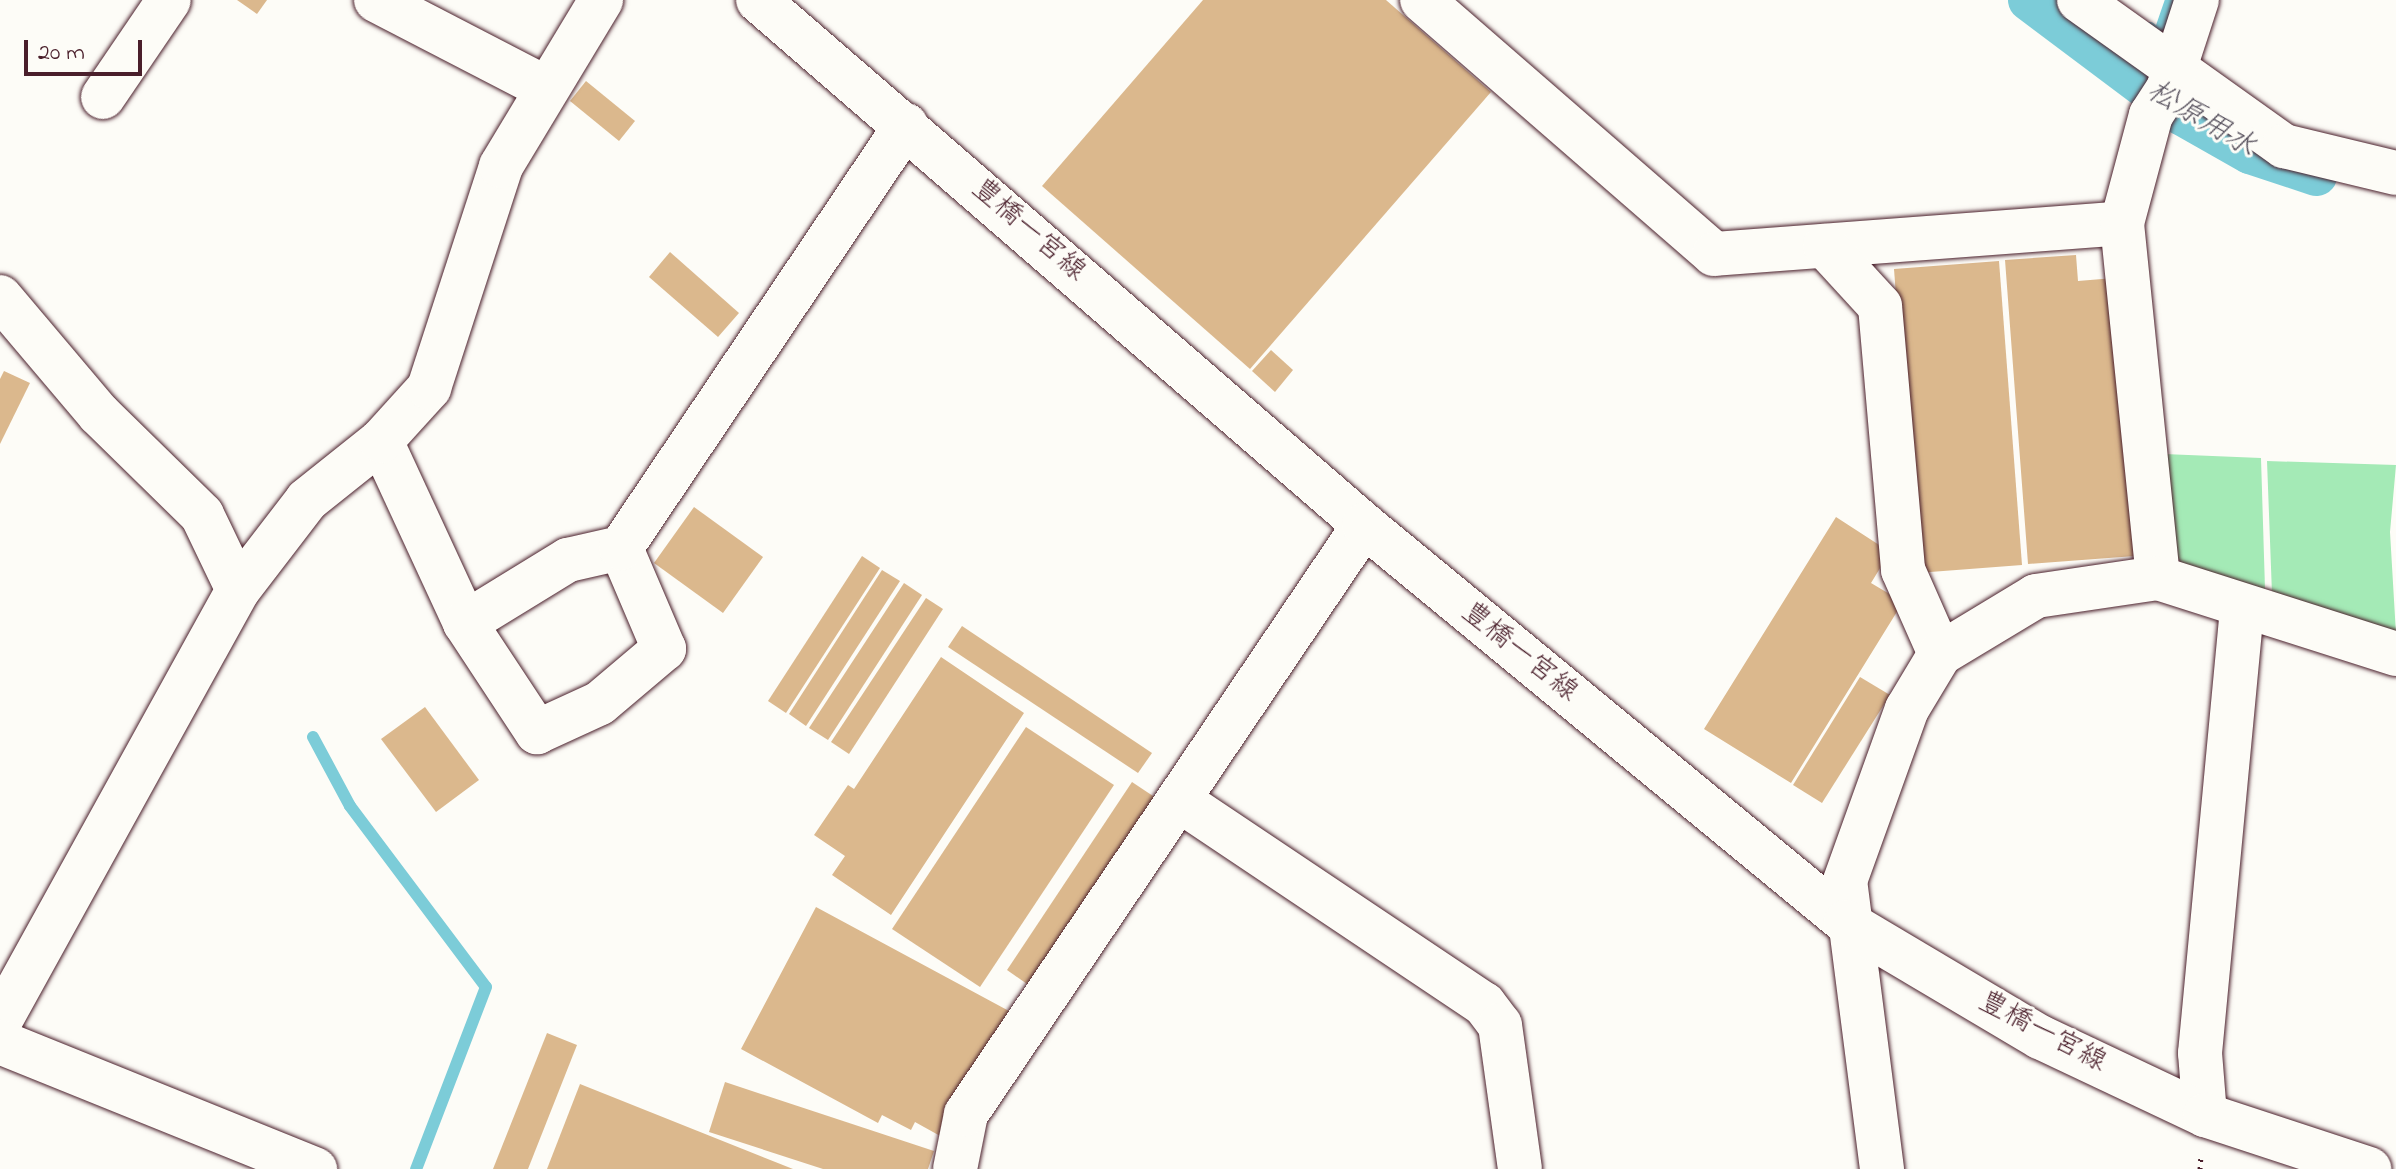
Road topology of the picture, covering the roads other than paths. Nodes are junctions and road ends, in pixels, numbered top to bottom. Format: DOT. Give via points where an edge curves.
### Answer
graph roads {
  1 [pos="169,0"];
  2 [pos="376,0"];
  3 [pos="601,0"];
  4 [pos="758,0"];
  5 [pos="1422,0"];
  6 [pos="2079,0"];
  7 [pos="2197,0"];
  8 [pos="546,88"];
  9 [pos="2164,91"];
  10 [pos="103,97"];
  11 [pos="906,125"];
  12 [pos="2396,173"];
  13 [pos="2122,223"];
  14 [pos="1825,246"];
  15 [pos="0,297"];
  16 [pos="381,441"];
  17 [pos="1364,525"];
  18 [pos="621,548"];
  19 [pos="2158,578"];
  20 [pos="238,590"];
  21 [pos="2242,609"];
  22 [pos="465,623"];
  23 [pos="1940,654"];
  24 [pos="2396,654"];
  25 [pos="1179,800"];
  26 [pos="1846,922"];
  27 [pos="0,1021"];
  28 [pos="0,1042"];
  29 [pos="2205,1115"];
  30 [pos="315,1169"];
  31 [pos="955,1169"];
  32 [pos="1520,1169"];
  33 [pos="1882,1169"];
  34 [pos="2369,1169"];
  1 -- 10 [label="street"];
  2 -- 8 [label="street"];
  3 -- 8 [label="street"];
  4 -- 11 [label="street, 豊橋一宮線"];
  5 -- 14 [label="street" via="1714,254"];
  6 -- 9 [label="street"];
  7 -- 9 [label="street"];
  8 -- 16 [label="street" via="482,211 429,388"];
  9 -- 12 [label="street" via="2284,146"];
  9 -- 13 [label="street"];
  11 -- 17 [label="street, 豊橋一宮線"];
  11 -- 18 [label="street"];
  13 -- 14 [label="street"];
  13 -- 19 [label="street"];
  14 -- 23 [label="street" via="1880,306 1903,570"];
  15 -- 20 [label="street" via="99,414 202,515"];
  16 -- 20 [label="street" via="307,500"];
  16 -- 22 [label="street"];
  17 -- 25 [label="street"];
  17 -- 26 [label="street, 豊橋一宮線"];
  18 -- 22 [label="street" via="568,560"];
  18 -- 22 [label="street" via="664,649 600,703 537,732"];
  19 -- 21 [label="street"];
  19 -- 23 [label="street" via="2036,596"];
  20 -- 27 [label="street"];
  21 -- 24 [label="street"];
  21 -- 29 [label="street" via="2200,1053"];
  23 -- 26 [label="street" via="1907,709 1853,853"];
  25 -- 31 [label="street" via="966,1114"];
  25 -- 32 [label="street" via="1484,1004 1500,1025"];
  26 -- 29 [label="street, 豊橋一宮線" via="2040,1037"];
  26 -- 33 [label="street"];
  28 -- 30 [label="street"];
  29 -- 34 [label="street, 豊橋一宮線"];
}
